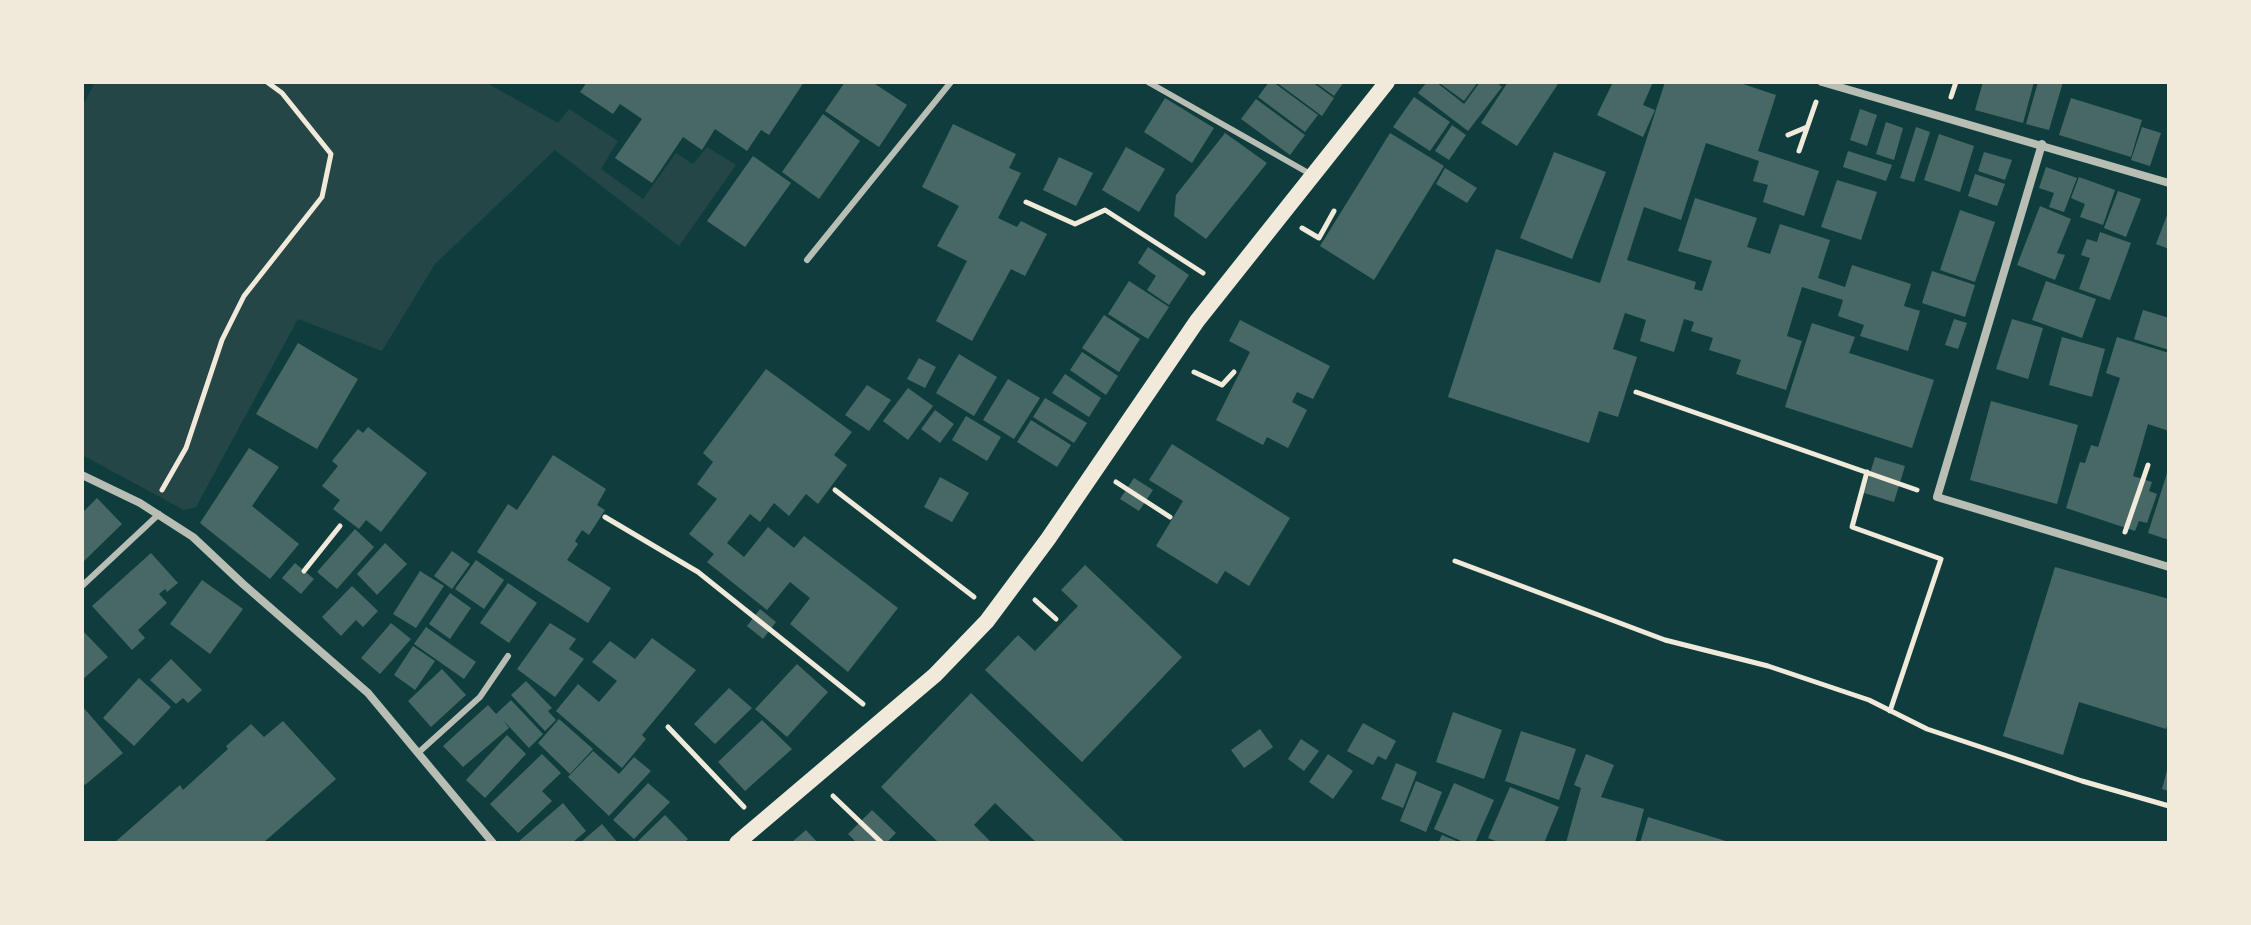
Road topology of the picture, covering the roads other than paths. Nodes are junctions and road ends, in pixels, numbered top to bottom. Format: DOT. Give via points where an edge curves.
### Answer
graph roads {
  1 [pos="951,82"];
  2 [pos="1148,82"];
  3 [pos="1387,82"];
  4 [pos="1822,82"];
  5 [pos="2042,144"];
  6 [pos="1312,175"];
  7 [pos="2169,183"];
  8 [pos="807,260"];
  9 [pos="82,475"];
  10 [pos="159,514"];
  11 [pos="2169,567"];
  12 [pos="82,586"];
  13 [pos="508,656"];
  14 [pos="418,753"];
  15 [pos="493,843"];
  16 [pos="737,843"];
  1 -- 8 [label="lane"];
  2 -- 6 [label="lane"];
  3 -- 6 [label="main road"];
  4 -- 5 [label="street"];
  5 -- 7 [label="street"];
  5 -- 11 [label="street" via="1937,497"];
  6 -- 16 [label="main road" via="1223,286 994,613 935,675"];
  9 -- 10 [label="street"];
  10 -- 12 [label="lane"];
  10 -- 14 [label="street" via="193,537 368,693"];
  13 -- 14 [label="lane" via="480,697"];
  14 -- 15 [label="street"];
}
